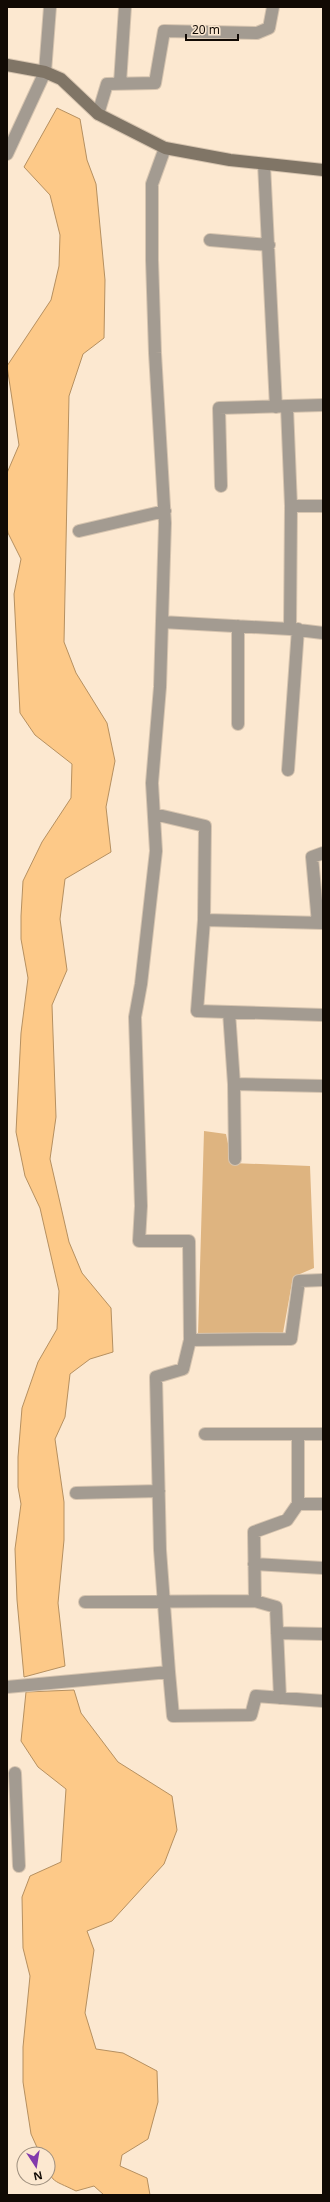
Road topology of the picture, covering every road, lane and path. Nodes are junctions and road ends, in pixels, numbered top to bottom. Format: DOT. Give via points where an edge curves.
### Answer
graph roads {
  1 [pos="50,7"];
  2 [pos="125,7"];
  3 [pos="273,7"];
  4 [pos="7,65"];
  5 [pos="45,72"];
  6 [pos="120,83"];
  7 [pos="98,114"];
  8 [pos="165,148"];
  9 [pos="7,154"];
  10 [pos="264,164"];
  11 [pos="323,170"];
  12 [pos="210,240"];
  13 [pos="269,245"];
  14 [pos="323,405"];
  15 [pos="282,407"];
  16 [pos="221,486"];
  17 [pos="291,506"];
  18 [pos="323,506"];
  19 [pos="165,511"];
  20 [pos="79,531"];
  21 [pos="162,622"];
  22 [pos="238,626"];
  23 [pos="294,629"];
  24 [pos="323,633"];
  25 [pos="238,724"];
  26 [pos="288,770"];
  27 [pos="154,814"];
  28 [pos="323,853"];
  29 [pos="204,920"];
  30 [pos="321,923"];
  31 [pos="229,1012"];
  32 [pos="323,1015"];
  33 [pos="234,1084"];
  34 [pos="323,1086"];
  35 [pos="235,1159"];
  36 [pos="323,1280"];
  37 [pos="190,1340"];
  38 [pos="205,1434"];
  39 [pos="323,1434"];
  40 [pos="298,1435"];
  41 [pos="158,1491"];
  42 [pos="76,1493"];
  43 [pos="298,1504"];
  44 [pos="323,1504"];
  45 [pos="254,1564"];
  46 [pos="323,1568"];
  47 [pos="255,1601"];
  48 [pos="85,1602"];
  49 [pos="164,1603"];
  50 [pos="277,1633"];
  51 [pos="323,1634"];
  52 [pos="169,1672"];
  53 [pos="7,1687"];
  54 [pos="280,1698"];
  55 [pos="323,1701"];
  56 [pos="15,1773"];
  57 [pos="12,1813"];
  58 [pos="19,1866"];
  1 -- 5 [label="street"];
  2 -- 6 [label="street"];
  3 -- 6 [label="street" via="269,28 258,33 164,31 155,83"];
  4 -- 5 [label="street"];
  5 -- 7 [label="street" via="61,79"];
  5 -- 9 [label="street"];
  6 -- 7 [label="street" via="107,84"];
  7 -- 8 [label="street"];
  8 -- 10 [label="street"];
  8 -- 19 [label="street" via="152,184 152,260 155,361"];
  10 -- 11 [label="street"];
  10 -- 13 [label="street"];
  12 -- 13 [label="street"];
  13 -- 15 [label="street"];
  14 -- 15 [label="street"];
  15 -- 16 [label="street" via="219,408"];
  15 -- 17 [label="street"];
  17 -- 18 [label="street"];
  17 -- 23 [label="street"];
  19 -- 20 [label="street"];
  19 -- 21 [label="street"];
  21 -- 22 [label="street"];
  21 -- 27 [label="street" via="160,688 152,783"];
  22 -- 23 [label="street"];
  22 -- 25 [label="street"];
  23 -- 24 [label="street"];
  23 -- 26 [label="street"];
  27 -- 29 [label="street" via="205,826"];
  27 -- 37 [label="street" via="156,851 135,1017 141,1206 139,1240 188,1241"];
  28 -- 30 [label="street" via="312,856"];
  29 -- 30 [label="street"];
  29 -- 31 [label="street" via="197,1011"];
  31 -- 32 [label="street"];
  31 -- 33 [label="street"];
  33 -- 34 [label="street"];
  33 -- 35 [label="street"];
  36 -- 37 [label="street" via="299,1281 291,1339"];
  37 -- 41 [label="street" via="183,1369 156,1377"];
  38 -- 40 [label="street"];
  39 -- 40 [label="street"];
  40 -- 43 [label="street"];
  41 -- 42 [label="street"];
  41 -- 49 [label="street"];
  43 -- 44 [label="street"];
  43 -- 45 [label="street" via="287,1520 254,1532"];
  45 -- 46 [label="street"];
  45 -- 47 [label="street"];
  47 -- 49 [label="street"];
  47 -- 50 [label="street" via="276,1607"];
  48 -- 49 [label="street"];
  49 -- 52 [label="street"];
  50 -- 51 [label="street"];
  50 -- 54 [label="street"];
  52 -- 53 [label="street"];
  52 -- 54 [label="street" via="172,1716 251,1715 256,1696"];
  54 -- 55 [label="street"];
  56 -- 57 [label="street"];
  57 -- 58 [label="street"];
}
